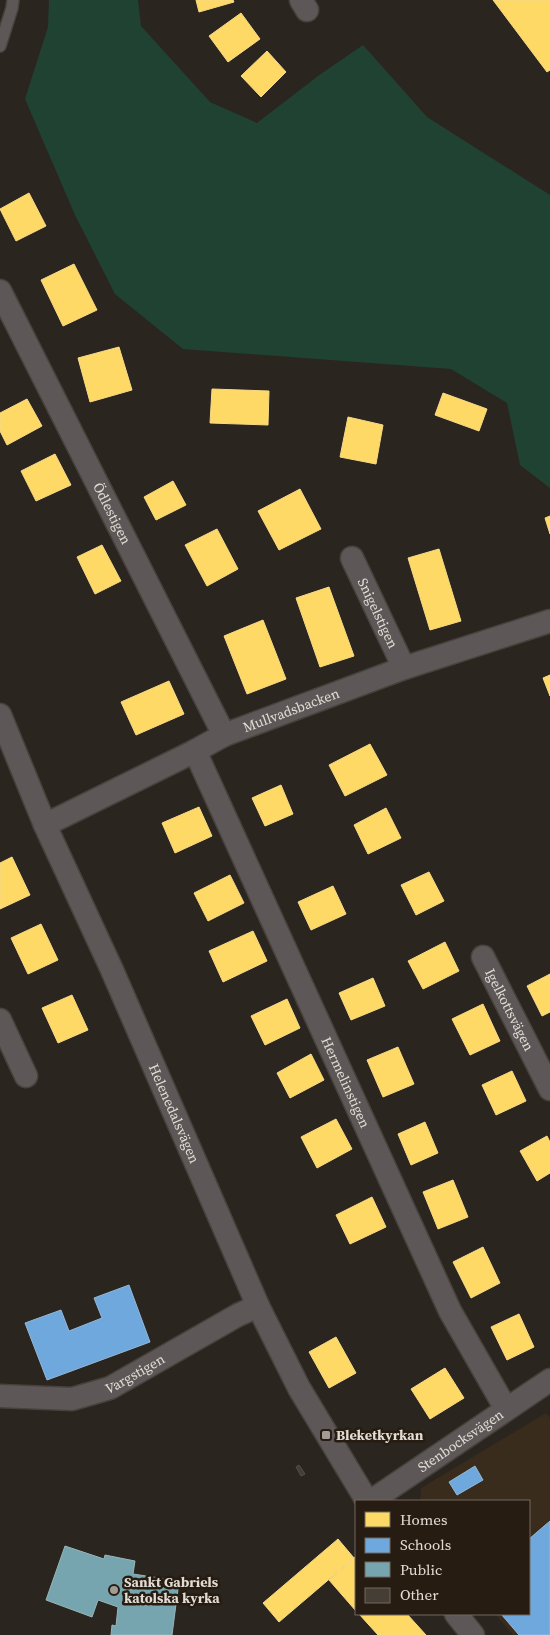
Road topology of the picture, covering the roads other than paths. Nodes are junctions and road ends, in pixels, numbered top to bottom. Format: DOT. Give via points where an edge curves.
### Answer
graph roads {
  1 [pos="13,0"];
  2 [pos="0,46"];
  3 [pos="0,291"];
  4 [pos="352,558"];
  5 [pos="550,621"];
  6 [pos="404,668"];
  7 [pos="1,721"];
  8 [pos="224,735"];
  9 [pos="195,751"];
  10 [pos="45,825"];
  11 [pos="483,957"];
  12 [pos="0,1020"];
  13 [pos="26,1076"];
  14 [pos="550,1089"];
  15 [pos="258,1306"];
  16 [pos="550,1380"];
  17 [pos="0,1396"];
  18 [pos="506,1409"];
  19 [pos="368,1500"];
  20 [pos="370,1500"];
  21 [pos="457,1615"];
  22 [pos="474,1635"];
  1 -- 2 [label="lane"];
  3 -- 8 [label="street, Ödlestigen"];
  4 -- 6 [label="street, Snigelstigen"];
  5 -- 6 [label="street, Mullvadsbacken"];
  6 -- 8 [label="street, Mullvadsbacken"];
  7 -- 10 [label="street, Helenedalsvägen"];
  8 -- 9 [label="street, Mullvadsbacken"];
  9 -- 10 [label="street, Mullvadsbacken"];
  9 -- 18 [label="street, Hermelinstigen" via="450,1311"];
  10 -- 15 [label="street, Helenedalsvägen" via="112,970"];
  11 -- 14 [label="street, Igelkottsvägen"];
  12 -- 13 [label="street"];
  15 -- 17 [label="street, Vargstigen" via="110,1388 72,1399"];
  15 -- 19 [label="street, Helenedalsvägen" via="299,1388"];
  16 -- 18 [label="street, Stenbocksvägen"];
  18 -- 20 [label="street, Stenbocksvägen"];
  21 -- 22 [label="street"];
}
